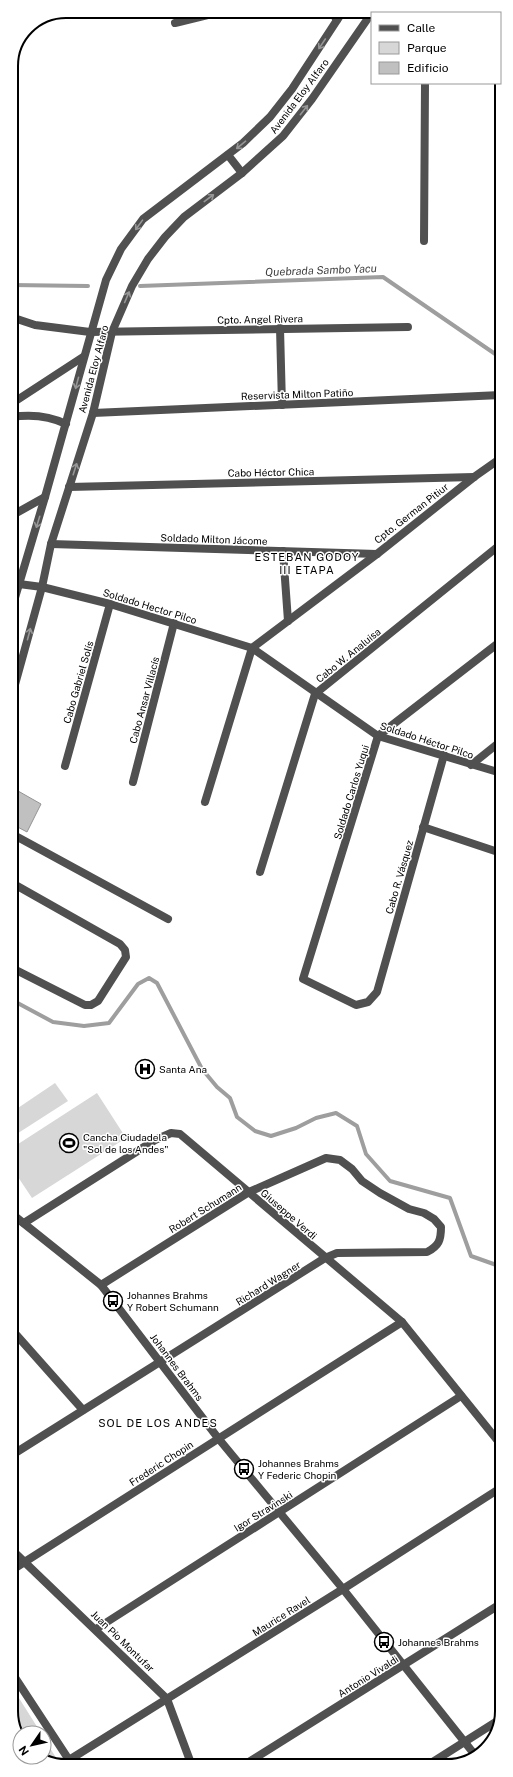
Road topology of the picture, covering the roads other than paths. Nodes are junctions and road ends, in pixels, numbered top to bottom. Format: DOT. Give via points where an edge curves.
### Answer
graph roads {
  1 [pos="193,18"];
  2 [pos="368,18"];
  3 [pos="337,20"];
  4 [pos="175,22"];
  5 [pos="425,84"];
  6 [pos="228,154"];
  7 [pos="242,173"];
  8 [pos="424,242"];
  9 [pos="18,320"];
  10 [pos="408,327"];
  11 [pos="280,328"];
  12 [pos="90,332"];
  13 [pos="112,332"];
  14 [pos="84,357"];
  15 [pos="495,395"];
  16 [pos="18,399"];
  17 [pos="282,405"];
  18 [pos="93,413"];
  19 [pos="18,416"];
  20 [pos="66,424"];
  21 [pos="495,462"];
  22 [pos="474,477"];
  23 [pos="69,487"];
  24 [pos="45,497"];
  25 [pos="18,512"];
  26 [pos="51,544"];
  27 [pos="495,549"];
  28 [pos="283,551"];
  29 [pos="377,554"];
  30 [pos="19,584"];
  31 [pos="18,587"];
  32 [pos="42,587"];
  33 [pos="110,604"];
  34 [pos="288,621"];
  35 [pos="174,623"];
  36 [pos="495,646"];
  37 [pos="252,648"];
  38 [pos="18,674"];
  39 [pos="315,694"];
  40 [pos="378,736"];
  41 [pos="495,746"];
  42 [pos="444,755"];
  43 [pos="471,765"];
  44 [pos="65,766"];
  45 [pos="495,771"];
  46 [pos="133,782"];
  47 [pos="206,802"];
  48 [pos="423,827"];
  49 [pos="18,837"];
  50 [pos="495,851"];
  51 [pos="260,872"];
  52 [pos="18,886"];
  53 [pos="168,919"];
  54 [pos="18,971"];
  55 [pos="368,1002"];
  56 [pos="249,1192"];
  57 [pos="18,1218"];
  58 [pos="24,1223"];
  59 [pos="427,1252"];
  60 [pos="325,1258"];
  61 [pos="101,1285"];
  62 [pos="402,1322"];
  63 [pos="18,1337"];
  64 [pos="161,1362"];
  65 [pos="461,1396"];
  66 [pos="83,1410"];
  67 [pos="495,1437"];
  68 [pos="218,1438"];
  69 [pos="18,1451"];
  70 [pos="495,1491"];
  71 [pos="279,1513"];
  72 [pos="18,1556"];
  73 [pos="25,1562"];
  74 [pos="18,1566"];
  75 [pos="343,1589"];
  76 [pos="495,1607"];
  77 [pos="96,1629"];
  78 [pos="403,1666"];
  79 [pos="18,1682"];
  80 [pos="167,1699"];
  81 [pos="493,1724"];
  82 [pos="465,1742"];
  83 [pos="473,1752"];
  84 [pos="68,1759"];
  85 [pos="77,1759"];
  86 [pos="189,1759"];
  87 [pos="254,1759"];
  88 [pos="438,1759"];
  1 -- 4 [label="street"];
  7 -- 2 [label="street, Avenida Eloy Alfaro, one-way" via="283,136"];
  3 -- 6 [label="street, Avenida Eloy Alfaro, one-way" via="292,90 270,117"];
  5 -- 8 [label="street"];
  6 -- 7 [label="street"];
  6 -- 12 [label="street, Avenida Eloy Alfaro, one-way" via="143,219 121,249 106,280"];
  13 -- 7 [label="street, Avenida Eloy Alfaro, one-way" via="132,286 165,237 184,217"];
  9 -- 12 [label="street, Cpto. Angel Rivera" via="35,325"];
  10 -- 11 [label="street, Cpto. Angel Rivera"];
  11 -- 13 [label="street, Cpto. Angel Rivera"];
  11 -- 17 [label="street"];
  12 -- 13 [label="street, Cpto. Angel Rivera"];
  12 -- 14 [label="street, Avenida Eloy Alfaro"];
  13 -- 18 [label="street, Avenida Eloy Alfaro"];
  14 -- 16 [label="street"];
  14 -- 20 [label="street, Avenida Eloy Alfaro, one-way"];
  15 -- 17 [label="street, Reservista Milton Patiño"];
  17 -- 18 [label="street, Reservista Milton Patiño"];
  23 -- 18 [label="street, Avenida Eloy Alfaro, one-way"];
  19 -- 20 [label="street" via="36,415 54,418"];
  20 -- 24 [label="street, Avenida Eloy Alfaro"];
  21 -- 22 [label="street, Cpto. German Pitiur"];
  22 -- 23 [label="street, Cabo Héctor Chica"];
  22 -- 29 [label="street, Cpto. German Pitiur"];
  23 -- 26 [label="street, Avenida Eloy Alfaro"];
  24 -- 25 [label="street"];
  24 -- 30 [label="street, Avenida Eloy Alfaro, one-way"];
  26 -- 28 [label="street, Soldado Milton Jácome"];
  26 -- 32 [label="street, Avenida Eloy Alfaro"];
  27 -- 39 [label="street, Cabo W. Analuisa"];
  28 -- 29 [label="street, Soldado Milton Jácome"];
  28 -- 34 [label="street"];
  29 -- 34 [label="street, Cpto. German Pitiur"];
  30 -- 31 [label="street, Avenida Eloy Alfaro"];
  30 -- 32 [label="street, Soldado Hector Pilco"];
  32 -- 33 [label="street, Soldado Hector Pilco"];
  38 -- 32 [label="street, Avenida Eloy Alfaro, one-way"];
  33 -- 35 [label="street, Soldado Hector Pilco"];
  33 -- 44 [label="street, Cabo Gabriel Solís"];
  34 -- 37 [label="street, Cpto. German Pitiur"];
  35 -- 37 [label="street, Soldado Hector Pilco"];
  35 -- 46 [label="street, Cabo Ansar Villacís"];
  36 -- 40 [label="street, Soldado Carlos Yuqui"];
  37 -- 39 [label="street, Soldado Héctor Pilco"];
  37 -- 47 [label="street"];
  39 -- 40 [label="street, Soldado Héctor Pilco"];
  39 -- 51 [label="street, Cabo W. Analuisa"];
  40 -- 42 [label="street, Soldado Héctor Pilco"];
  40 -- 55 [label="street, Soldado Carlos Yuqui" via="303,979 356,1005"];
  41 -- 43 [label="street"];
  42 -- 43 [label="street, Soldado Héctor Pilco"];
  42 -- 48 [label="street, Cabo R. Vásquez"];
  43 -- 45 [label="street, Soldado Héctor Pilco"];
  48 -- 50 [label="street"];
  48 -- 55 [label="street, Cabo R. Vásquez" via="377,992"];
  49 -- 53 [label="street"];
  52 -- 54 [label="street" via="120,944 126,950 126,957 98,1001 92,1006 85,1005"];
  56 -- 58 [label="street, Giuseppe Verdi" via="180,1134 171,1133 151,1142"];
  56 -- 59 [label="street, Robert Schumann" via="326,1158 340,1160 380,1193 434,1219 441,1227 441,1240 435,1248"];
  56 -- 60 [label="street, Giuseppe Verdi"];
  56 -- 61 [label="street, Robert Schumann"];
  57 -- 58 [label="street, Johannes Brahms"];
  58 -- 61 [label="street, Johannes Brahms"];
  59 -- 60 [label="street, Richard Wagner" via="337,1253"];
  60 -- 62 [label="street, Giuseppe Verdi"];
  60 -- 64 [label="street, Richard Wagner"];
  61 -- 64 [label="street, Johannes Brahms"];
  62 -- 65 [label="street, Giuseppe Verdi"];
  62 -- 68 [label="street, Frederic Chopin"];
  63 -- 66 [label="street"];
  64 -- 66 [label="street, Richard Wagner"];
  64 -- 68 [label="street, Johannes Brahms"];
  65 -- 67 [label="street, Giuseppe Verdi"];
  65 -- 71 [label="street, Igor Stravinski"];
  66 -- 69 [label="street, Richard Wagner"];
  68 -- 71 [label="street, Johannes Brahms"];
  68 -- 73 [label="street, Frederic Chopin"];
  70 -- 75 [label="street, Maurice Ravel"];
  71 -- 75 [label="street, Johannes Brahms"];
  71 -- 77 [label="street, Igor Stravinski"];
  72 -- 73 [label="street, Juan Pío Montufar"];
  73 -- 74 [label="street, Frederic Chopin"];
  73 -- 77 [label="street, Juan Pío Montufar"];
  75 -- 78 [label="street, Johannes Brahms"];
  75 -- 80 [label="street, Maurice Ravel"];
  76 -- 78 [label="street, Antonio Vivaldi"];
  77 -- 80 [label="street, Juan Pío Montufar"];
  78 -- 82 [label="street, Johannes Brahms"];
  78 -- 87 [label="street, Antonio Vivaldi"];
  79 -- 84 [label="street"];
  80 -- 85 [label="street, Maurice Ravel"];
  80 -- 86 [label="street, Juan Pío Montufar"];
  81 -- 82 [label="street"];
  82 -- 83 [label="street, Johannes Brahms"];
  82 -- 88 [label="street"];
}
